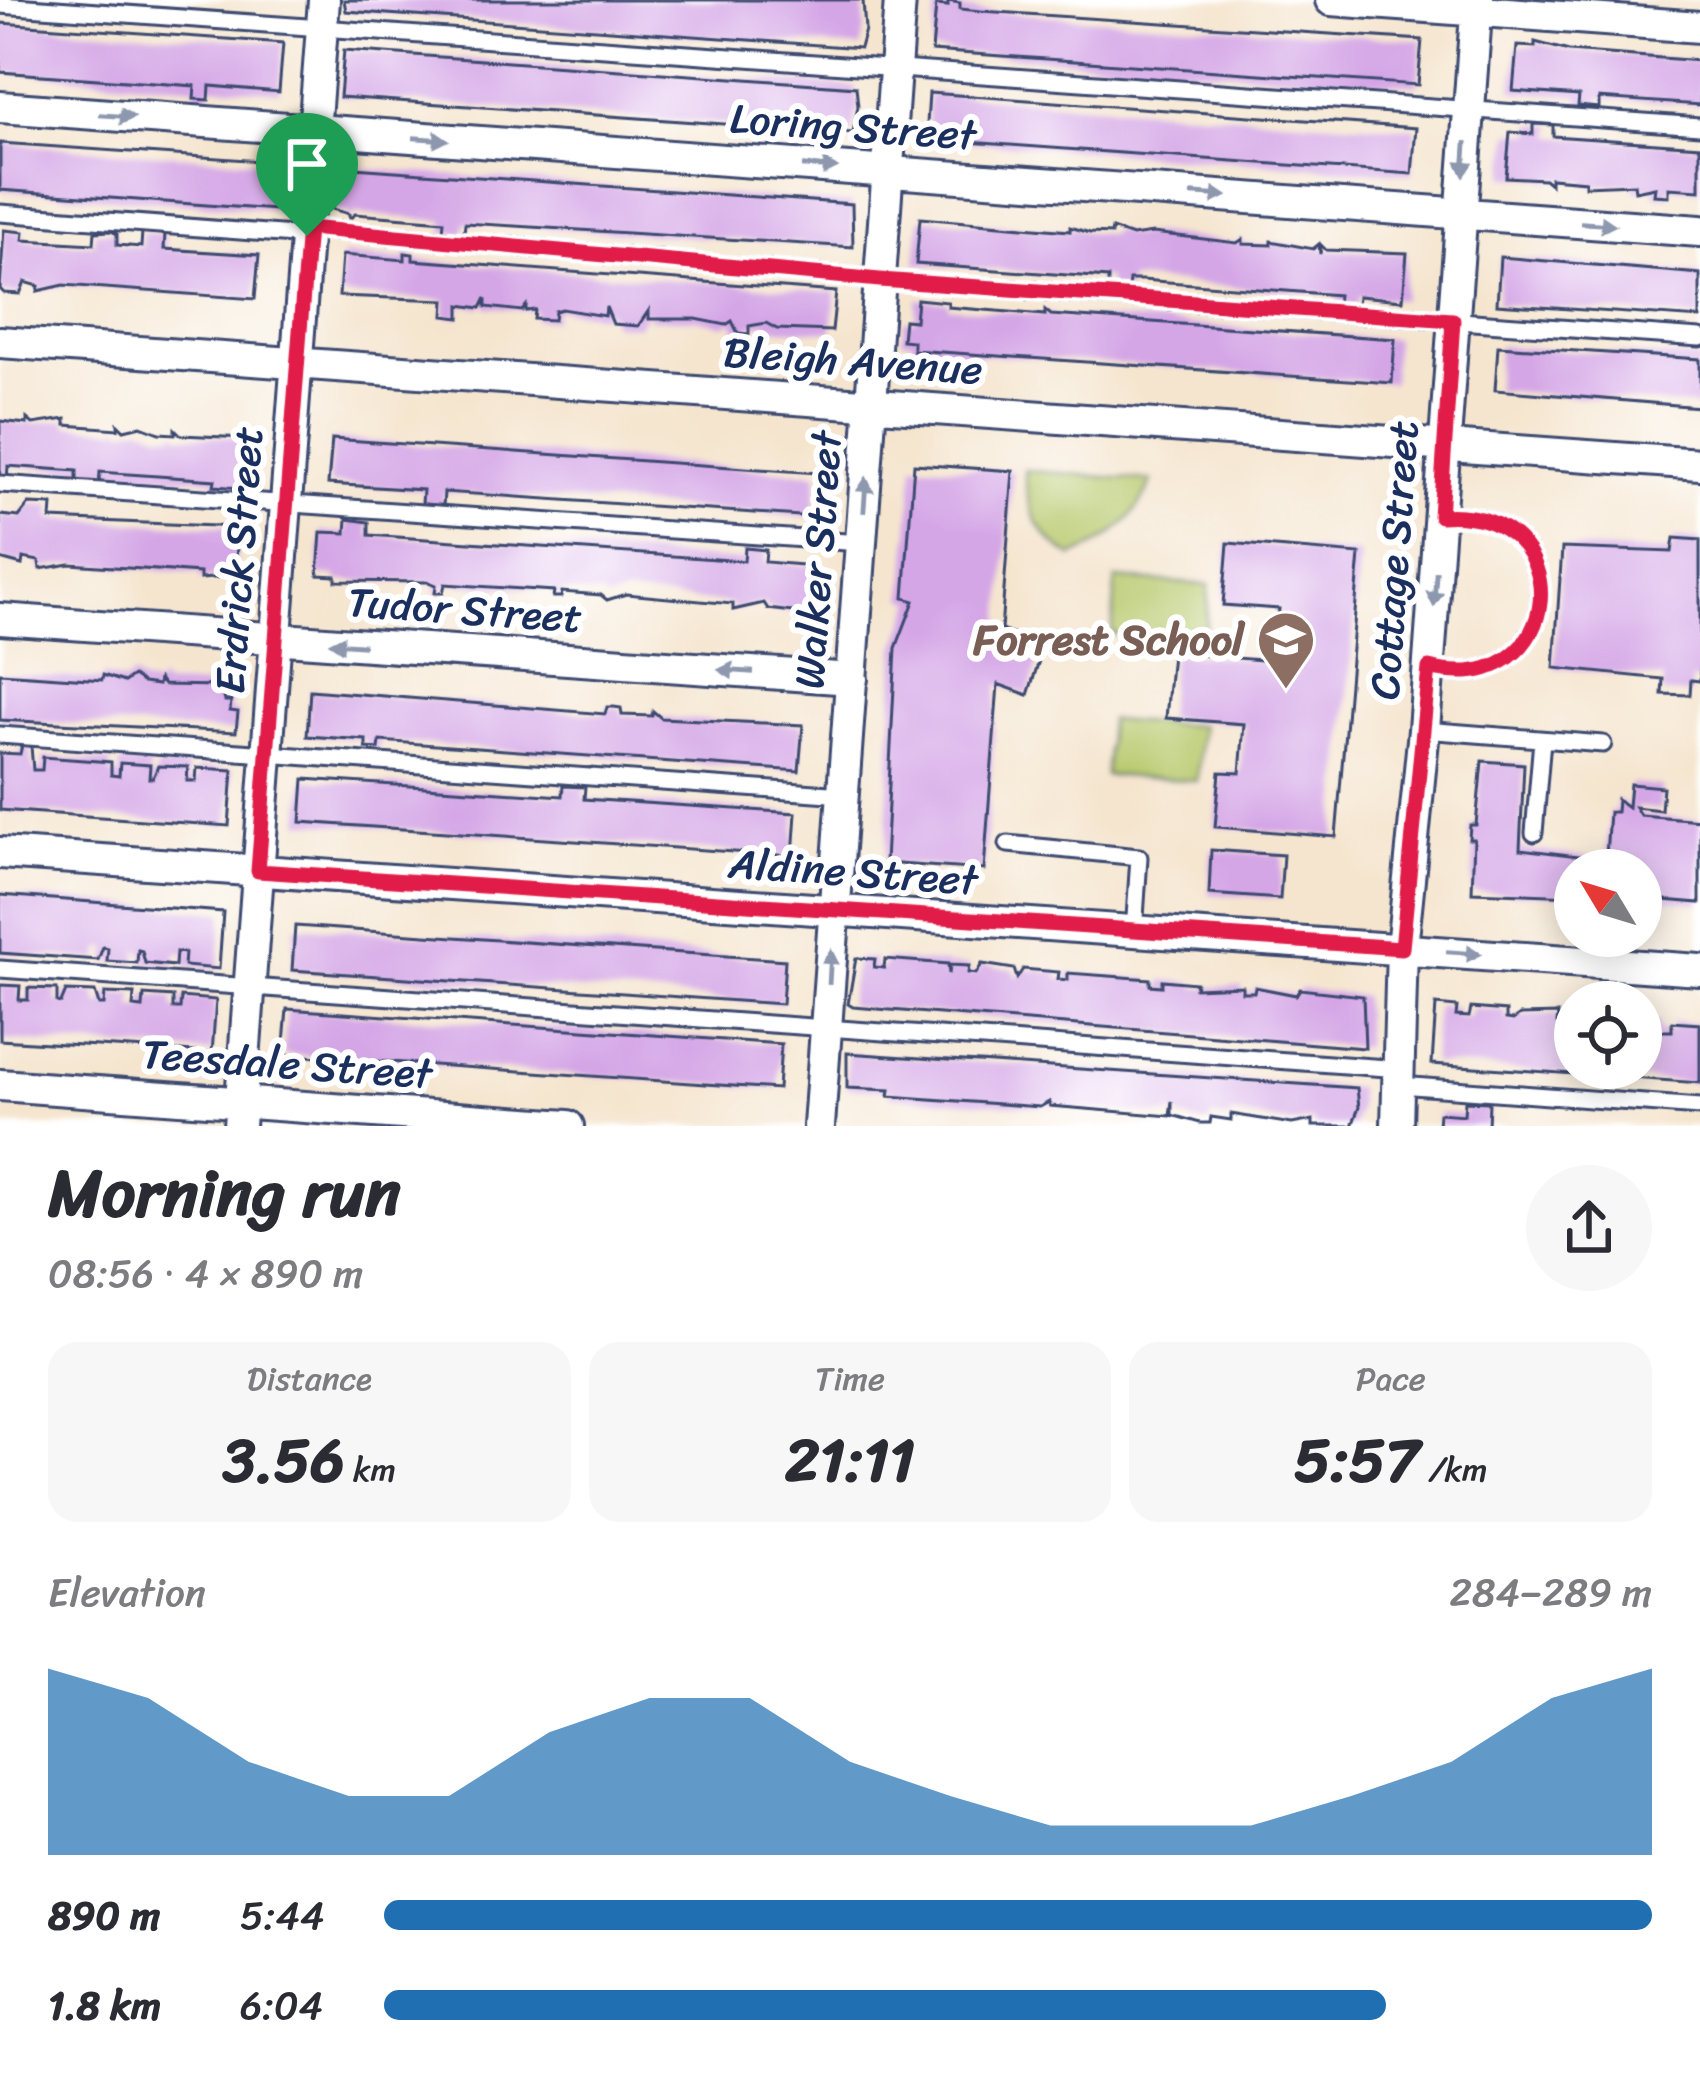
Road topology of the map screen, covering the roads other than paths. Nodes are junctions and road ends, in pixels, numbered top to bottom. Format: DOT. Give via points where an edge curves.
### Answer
graph roads {
  1 [pos="900,0"];
  2 [pos="1331,0"];
  3 [pos="0,4"];
  4 [pos="1476,5"];
  5 [pos="323,16"];
  6 [pos="1700,27"];
  7 [pos="896,69"];
  8 [pos="0,107"];
  9 [pos="1468,109"];
  10 [pos="1700,126"];
  11 [pos="314,130"];
  12 [pos="888,172"];
  13 [pos="0,213"];
  14 [pos="1460,214"];
  15 [pos="1700,231"];
  16 [pos="307,232"];
  17 [pos="880,280"];
  18 [pos="1453,320"];
  19 [pos="1700,338"];
  20 [pos="0,342"];
  21 [pos="295,363"];
  22 [pos="871,404"];
  23 [pos="1445,446"];
  24 [pos="1700,464"];
  25 [pos="0,484"];
  26 [pos="288,501"];
  27 [pos="1440,516"];
  28 [pos="862,543"];
  29 [pos="0,619"];
  30 [pos="275,638"];
  31 [pos="1429,668"];
  32 [pos="852,679"];
  33 [pos="1424,730"];
  34 [pos="0,735"];
  35 [pos="1542,740"];
  36 [pos="1603,744"];
  37 [pos="267,753"];
  38 [pos="844,795"];
  39 [pos="1534,833"];
  40 [pos="1008,844"];
  41 [pos="0,853"];
  42 [pos="258,871"];
  43 [pos="834,914"];
  44 [pos="1134,933"];
  45 [pos="1402,948"];
  46 [pos="0,969"];
  47 [pos="1700,970"];
  48 [pos="251,987"];
  49 [pos="826,1028"];
  50 [pos="1400,1077"];
  51 [pos="0,1085"];
  52 [pos="1700,1107"];
  53 [pos="240,1114"];
  54 [pos="568,1126"];
  55 [pos="819,1126"];
  56 [pos="1396,1126"];
  1 -- 7 [label="street, Walker Street"];
  2 -- 4 [label="street"];
  3 -- 5 [label="lane"];
  4 -- 6 [label="street"];
  4 -- 9 [label="street, Cottage Street"];
  5 -- 7 [label="lane"];
  5 -- 11 [label="street, Erdrick Street"];
  7 -- 9 [label="lane"];
  7 -- 12 [label="street, Walker Street"];
  8 -- 11 [label="street, Loring Street, one-way"];
  9 -- 10 [label="lane"];
  9 -- 14 [label="street, Cottage Street, one-way"];
  11 -- 12 [label="street, Loring Street, one-way"];
  11 -- 16 [label="street, Erdrick Street"];
  12 -- 14 [label="street, Loring Street, one-way"];
  12 -- 17 [label="street, Walker Street"];
  13 -- 16 [label="lane"];
  14 -- 15 [label="street, Loring Street, one-way"];
  14 -- 18 [label="street, Cottage Street"];
  16 -- 17 [label="lane"];
  16 -- 21 [label="street, Erdrick Street"];
  17 -- 18 [label="lane"];
  17 -- 22 [label="street, Walker Street"];
  18 -- 19 [label="lane"];
  18 -- 23 [label="street, Cottage Street"];
  20 -- 21 [label="street, Bleigh Avenue"];
  21 -- 22 [label="street, Bleigh Avenue"];
  21 -- 26 [label="street, Erdrick Street"];
  22 -- 23 [label="street, Bleigh Avenue"];
  28 -- 22 [label="street, Walker Street, one-way"];
  23 -- 24 [label="street, Bleigh Avenue"];
  23 -- 27 [label="street, Cottage Street"];
  25 -- 26 [label="lane"];
  26 -- 28 [label="lane"];
  26 -- 30 [label="street, Erdrick Street"];
  27 -- 31 [label="street, Cottage Street, one-way"];
  27 -- 31 [label="lane" via="1495,521 1518,537 1534,559 1540,614 1528,639 1496,666 1456,675"];
  28 -- 32 [label="street, Walker Street"];
  29 -- 30 [label="street, Tudor Street"];
  32 -- 30 [label="street, Tudor Street, one-way"];
  30 -- 37 [label="street, Erdrick Street"];
  31 -- 33 [label="street, Cottage Street"];
  32 -- 38 [label="street, Walker Street"];
  33 -- 35 [label="lane"];
  33 -- 45 [label="street, Cottage Street"];
  34 -- 37 [label="lane"];
  35 -- 36 [label="lane"];
  35 -- 39 [label="lane"];
  37 -- 38 [label="lane"];
  37 -- 42 [label="street, Erdrick Street"];
  38 -- 43 [label="street, Walker Street"];
  40 -- 44 [label="lane" via="1139,857"];
  41 -- 42 [label="street, Aldine Street"];
  42 -- 43 [label="street, Aldine Street"];
  42 -- 48 [label="street, Erdrick Street"];
  43 -- 44 [label="street, Aldine Street"];
  49 -- 43 [label="street, Walker Street, one-way"];
  44 -- 45 [label="street, Aldine Street"];
  45 -- 47 [label="street, Aldine Street, one-way"];
  45 -- 50 [label="street, Cottage Street"];
  46 -- 48 [label="lane"];
  48 -- 49 [label="lane"];
  48 -- 53 [label="street, Erdrick Street"];
  49 -- 50 [label="lane"];
  49 -- 55 [label="street, Walker Street"];
  50 -- 52 [label="lane"];
  50 -- 56 [label="street, Cottage Street"];
  51 -- 53 [label="street, Teesdale Street"];
  53 -- 54 [label="street, Teesdale Street"];
}
